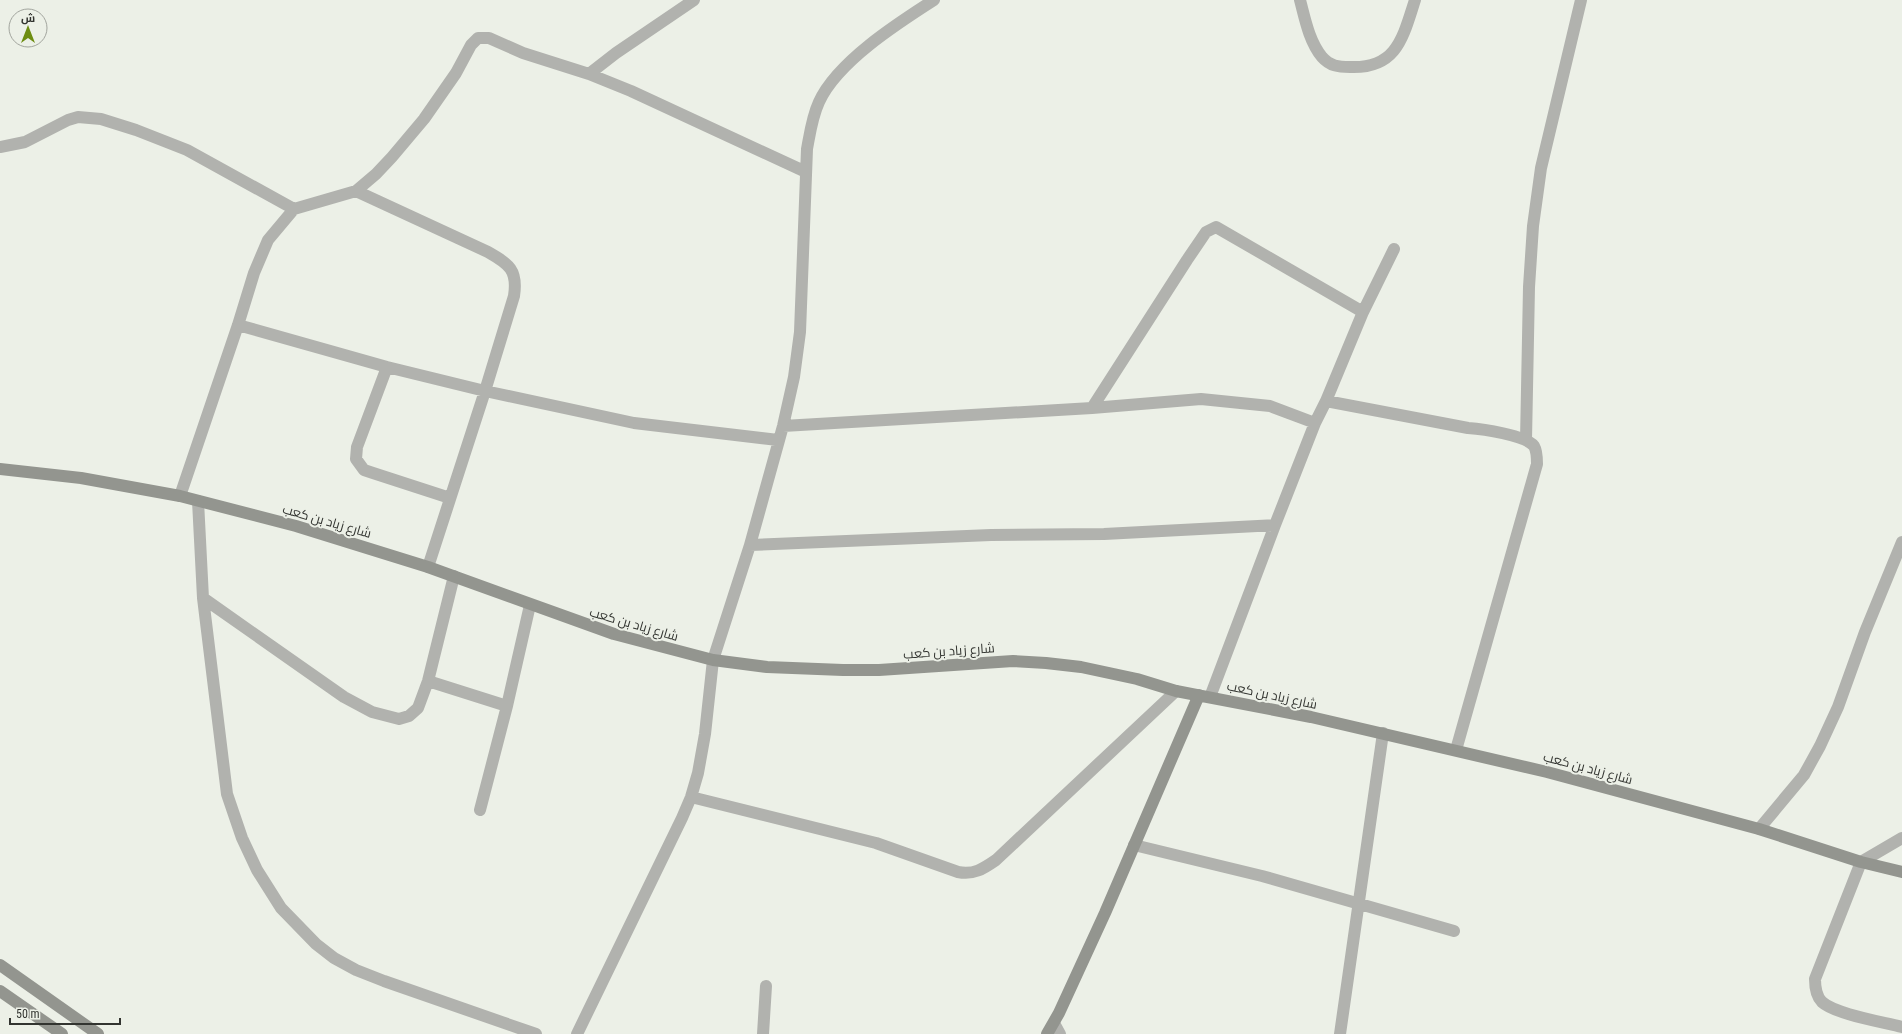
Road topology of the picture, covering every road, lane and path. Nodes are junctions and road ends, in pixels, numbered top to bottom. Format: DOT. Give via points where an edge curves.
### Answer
graph roads {
  1 [pos="694,0"];
  2 [pos="934,0"];
  3 [pos="1300,0"];
  4 [pos="1416,0"];
  5 [pos="1581,0"];
  6 [pos="589,74"];
  7 [pos="0,147"];
  8 [pos="806,172"];
  9 [pos="356,191"];
  10 [pos="294,209"];
  11 [pos="1394,249"];
  12 [pos="1363,312"];
  13 [pos="238,325"];
  14 [pos="387,367"];
  15 [pos="485,391"];
  16 [pos="1326,401"];
  17 [pos="1092,408"];
  18 [pos="1315,423"];
  19 [pos="783,426"];
  20 [pos="778,440"];
  21 [pos="1526,440"];
  22 [pos="0,469"];
  23 [pos="180,496"];
  24 [pos="450,498"];
  25 [pos="198,501"];
  26 [pos="1275,525"];
  27 [pos="1902,542"];
  28 [pos="750,546"];
  29 [pos="428,567"];
  30 [pos="454,576"];
  31 [pos="203,598"];
  32 [pos="530,605"];
  33 [pos="713,660"];
  34 [pos="428,681"];
  35 [pos="1176,691"];
  36 [pos="1205,696"];
  37 [pos="507,706"];
  38 [pos="1383,733"];
  39 [pos="1456,750"];
  40 [pos="691,797"];
  41 [pos="480,810"];
  42 [pos="1759,829"];
  43 [pos="1902,838"];
  44 [pos="1134,845"];
  45 [pos="1861,862"];
  46 [pos="1902,872"];
  47 [pos="1358,903"];
  48 [pos="1454,930"];
  49 [pos="0,965"];
  50 [pos="766,986"];
  51 [pos="0,991"];
  52 [pos="1902,1027"];
  53 [pos="1057,1029"];
  54 [pos="62,1034"];
  55 [pos="98,1034"];
  56 [pos="536,1034"];
  57 [pos="577,1034"];
  58 [pos="763,1034"];
  59 [pos="1047,1034"];
  60 [pos="1340,1034"];
  1 -- 6 [label="street"];
  2 -- 8 [label="street" via="890,28 837,76 819,101 807,149"];
  3 -- 4 [label="street" via="1313,42 1323,58 1334,66 1357,67 1381,62 1391,55 1404,36"];
  5 -- 21 [label="street" via="1541,168 1533,226 1529,287"];
  6 -- 8 [label="street"];
  6 -- 9 [label="street" via="523,53 489,38 478,38 411,135 376,174"];
  7 -- 10 [label="street" via="25,142 78,117 101,119 187,150"];
  8 -- 19 [label="street" via="800,332 794,377"];
  9 -- 10 [label="street"];
  9 -- 15 [label="street" via="488,252 511,269 516,281 514,296"];
  10 -- 13 [label="street" via="268,240 254,273"];
  11 -- 12 [label="street"];
  12 -- 16 [label="street"];
  12 -- 17 [label="street" via="1219,228 1213,227 1206,232 1187,260"];
  13 -- 14 [label="street"];
  13 -- 23 [label="street"];
  14 -- 15 [label="street"];
  14 -- 24 [label="street" via="357,447 356,459 364,470 373,474"];
  15 -- 20 [label="street" via="634,423"];
  15 -- 24 [label="street"];
  16 -- 18 [label="street"];
  16 -- 21 [label="street" via="1481,429"];
  17 -- 18 [label="street" via="1201,399 1270,406"];
  17 -- 19 [label="street"];
  18 -- 26 [label="street"];
  19 -- 20 [label="street"];
  20 -- 28 [label="street"];
  21 -- 39 [label="street" via="1536,451 1536,474"];
  22 -- 23 [label="street, شارع زياد بن كعب" via="81,478"];
  23 -- 25 [label="street, شارع زياد بن كعب"];
  24 -- 29 [label="street"];
  25 -- 29 [label="street, شارع زياد بن كعب" via="296,526"];
  25 -- 31 [label="street"];
  26 -- 28 [label="street" via="1104,534 991,535"];
  26 -- 36 [label="street"];
  27 -- 42 [label="street" via="1838,707 1820,746 1804,775"];
  28 -- 33 [label="street"];
  29 -- 30 [label="street, شارع زياد بن كعب"];
  30 -- 32 [label="street, شارع زياد بن كعب"];
  30 -- 34 [label="street"];
  31 -- 34 [label="street" via="344,697 372,712 399,719 409,716 418,708"];
  31 -- 56 [label="street" via="227,794 254,864 281,908 316,944 356,970"];
  32 -- 33 [label="street, شارع زياد بن كعب" via="614,634"];
  32 -- 37 [label="street"];
  33 -- 35 [label="street, شارع زياد بن كعب" via="767,667 844,670 1012,661 1046,663 1137,680"];
  33 -- 40 [label="street" via="705,734"];
  34 -- 37 [label="street"];
  35 -- 36 [label="street, شارع زياد بن كعب"];
  35 -- 40 [label="street" via="996,860 979,871 967,874 876,843"];
  36 -- 38 [label="street, شارع زياد بن كعب"];
  36 -- 44 [label="street"];
  37 -- 41 [label="street"];
  38 -- 39 [label="street, شارع زياد بن كعب"];
  38 -- 47 [label="street"];
  39 -- 42 [label="street, شارع زياد بن كعب"];
  40 -- 57 [label="street"];
  42 -- 45 [label="street, شارع زياد بن كعب"];
  43 -- 45 [label="street"];
  44 -- 47 [label="street" via="1262,876"];
  44 -- 53 [label="street"];
  45 -- 46 [label="street, شارع زياد بن كعب"];
  45 -- 52 [label="street" via="1815,979 1815,991 1821,1002 1832,1008"];
  47 -- 48 [label="street"];
  47 -- 60 [label="street"];
  49 -- 55 [label="street"];
  50 -- 58 [label="street"];
  51 -- 54 [label="street"];
  53 -- 59 [label="street"];
}
